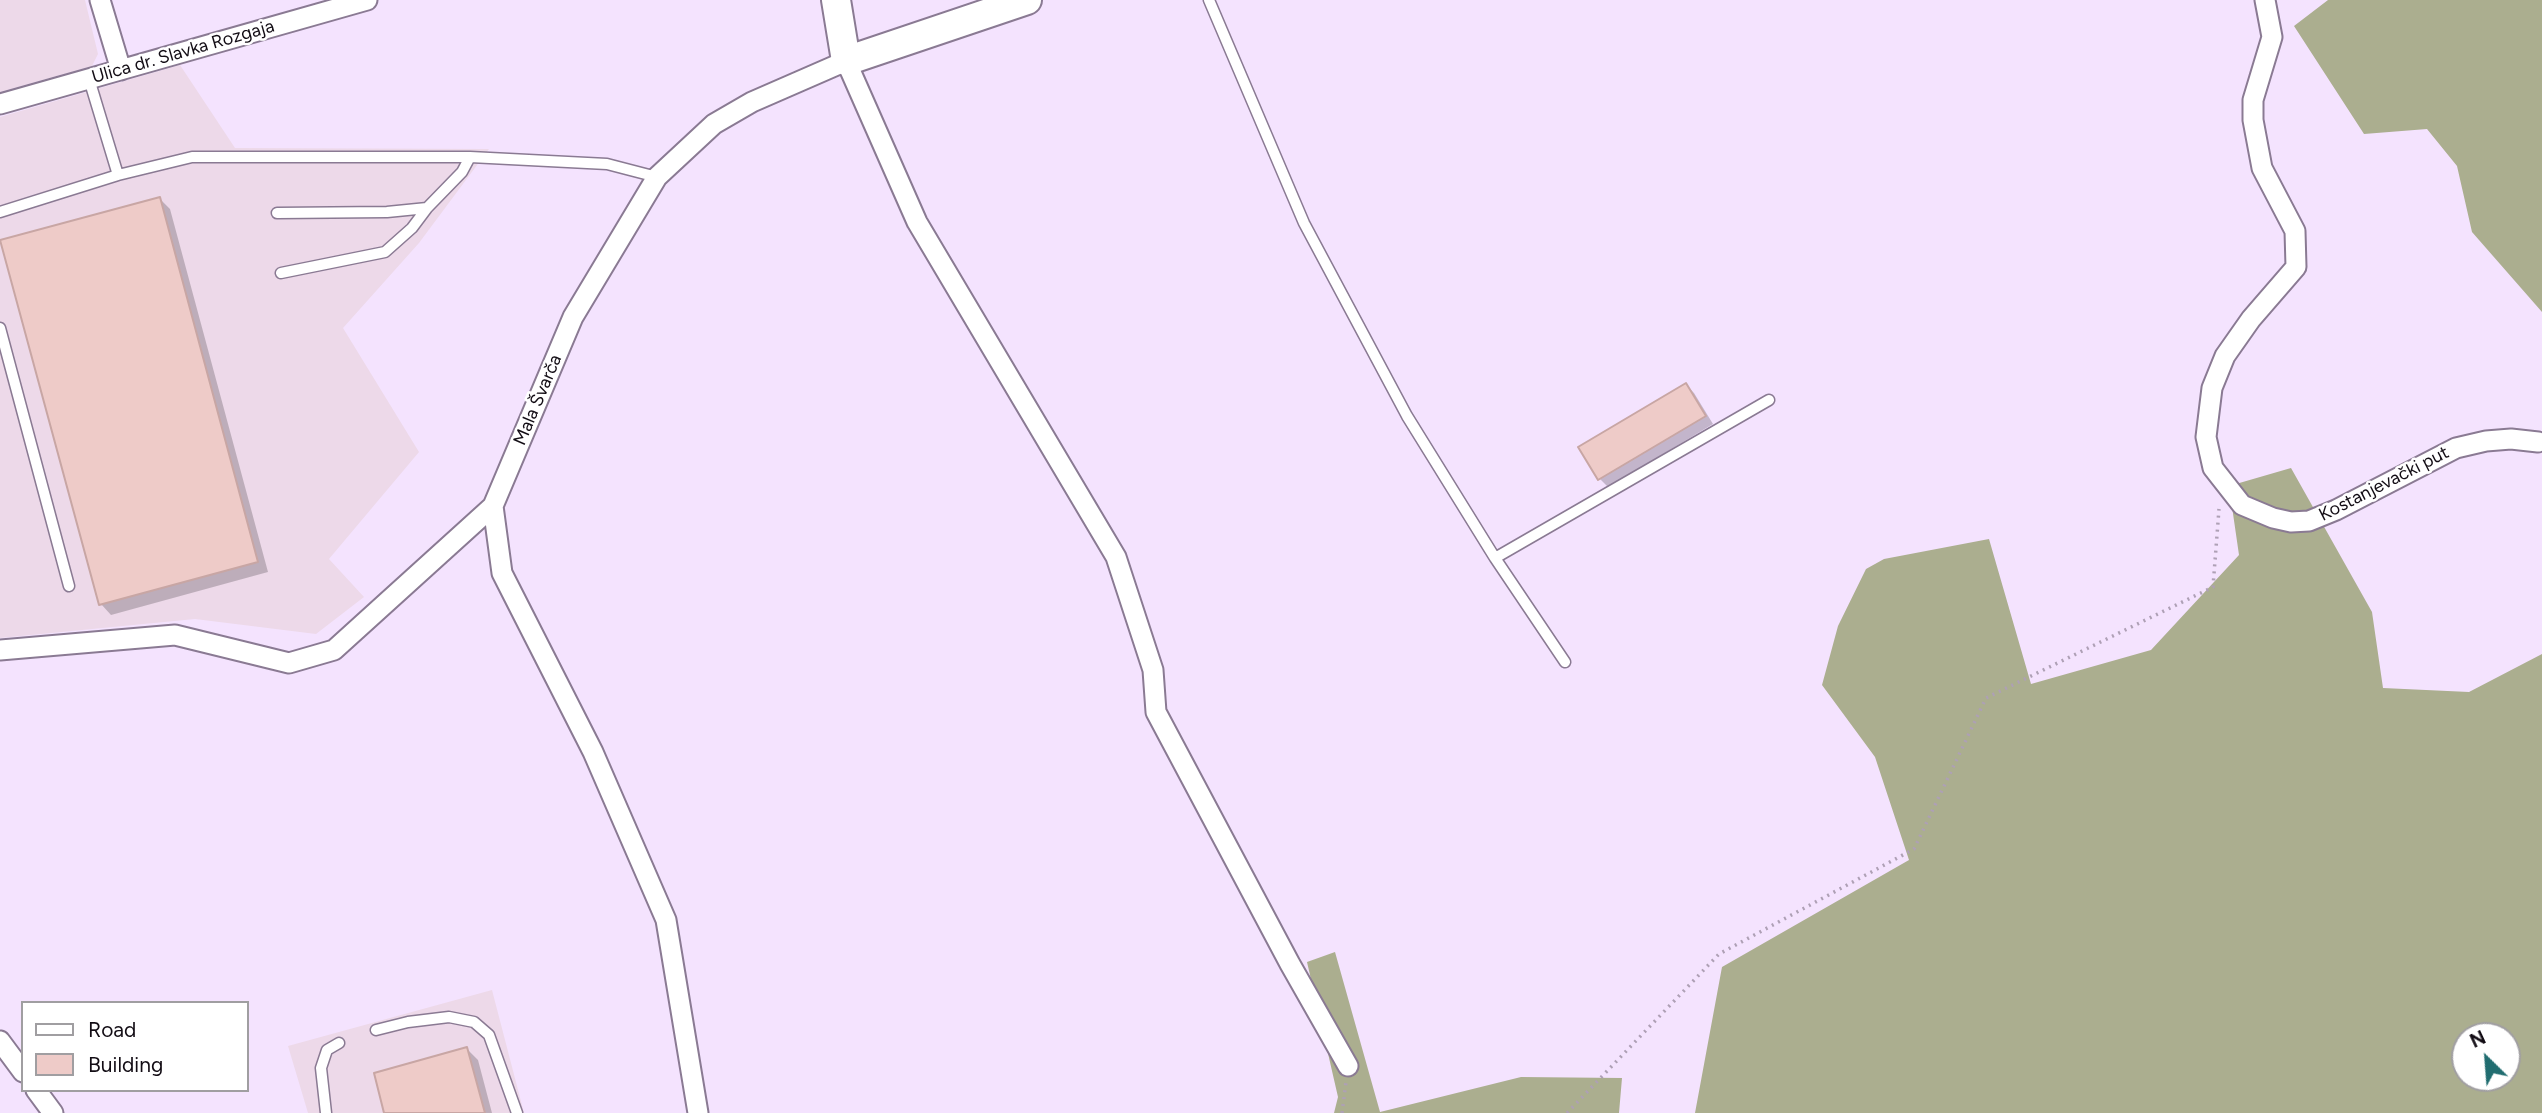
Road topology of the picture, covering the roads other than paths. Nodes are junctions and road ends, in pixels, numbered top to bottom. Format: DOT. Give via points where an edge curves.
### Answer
graph roads {
  1 [pos="100,0"];
  2 [pos="367,0"];
  3 [pos="836,0"];
  4 [pos="1027,0"];
  5 [pos="1209,0"];
  6 [pos="2265,0"];
  7 [pos="846,61"];
  8 [pos="121,70"];
  9 [pos="89,79"];
  10 [pos="0,104"];
  11 [pos="470,157"];
  12 [pos="118,175"];
  13 [pos="657,177"];
  14 [pos="427,208"];
  15 [pos="0,212"];
  16 [pos="277,213"];
  17 [pos="281,273"];
  18 [pos="0,328"];
  19 [pos="1769,400"];
  20 [pos="2538,442"];
  21 [pos="493,506"];
  22 [pos="1495,558"];
  23 [pos="69,586"];
  24 [pos="0,650"];
  25 [pos="1565,662"];
  26 [pos="376,1030"];
  27 [pos="0,1041"];
  28 [pos="339,1043"];
  29 [pos="1348,1066"];
  30 [pos="21,1069"];
  31 [pos="37,1092"];
  32 [pos="53,1113"];
  33 [pos="326,1113"];
  34 [pos="517,1113"];
  35 [pos="698,1113"];
  1 -- 8 [label="street"];
  2 -- 8 [label="street, Ulica dr. Slavka Rozgaja"];
  3 -- 7 [label="street"];
  4 -- 7 [label="street, Mala Švarča"];
  5 -- 22 [label="lane" via="1304,223 1407,416"];
  6 -- 20 [label="street, Kostanjevački put" via="2272,37 2253,100 2253,120 2262,168 2295,231 2296,267 2238,337 2212,388 2206,437 2221,481 2242,505 2273,518 2309,521 2456,448 2511,439"];
  7 -- 13 [label="street, Mala Švarča" via="714,124"];
  7 -- 29 [label="street" via="917,222 1116,557 1153,670 1156,712"];
  8 -- 9 [label="street, Ulica dr. Slavka Rozgaja"];
  9 -- 10 [label="street, Ulica dr. Slavka Rozgaja"];
  9 -- 12 [label="lane"];
  11 -- 12 [label="lane" via="192,157"];
  11 -- 13 [label="lane" via="607,164"];
  11 -- 14 [label="lane"];
  12 -- 15 [label="lane"];
  13 -- 21 [label="street, Mala Švarča" via="573,317"];
  14 -- 16 [label="lane"];
  14 -- 17 [label="lane" via="385,252"];
  18 -- 23 [label="lane"];
  19 -- 22 [label="lane"];
  21 -- 24 [label="street, Mala Švarča" via="334,650 323,654 289,663 175,635"];
  21 -- 35 [label="street" via="502,573 593,752 666,920"];
  22 -- 25 [label="lane"];
  26 -- 34 [label="lane" via="449,1017 474,1022 489,1035"];
  27 -- 30 [label="street"];
  28 -- 33 [label="lane" via="327,1051 321,1068"];
  31 -- 32 [label="street"];
}
